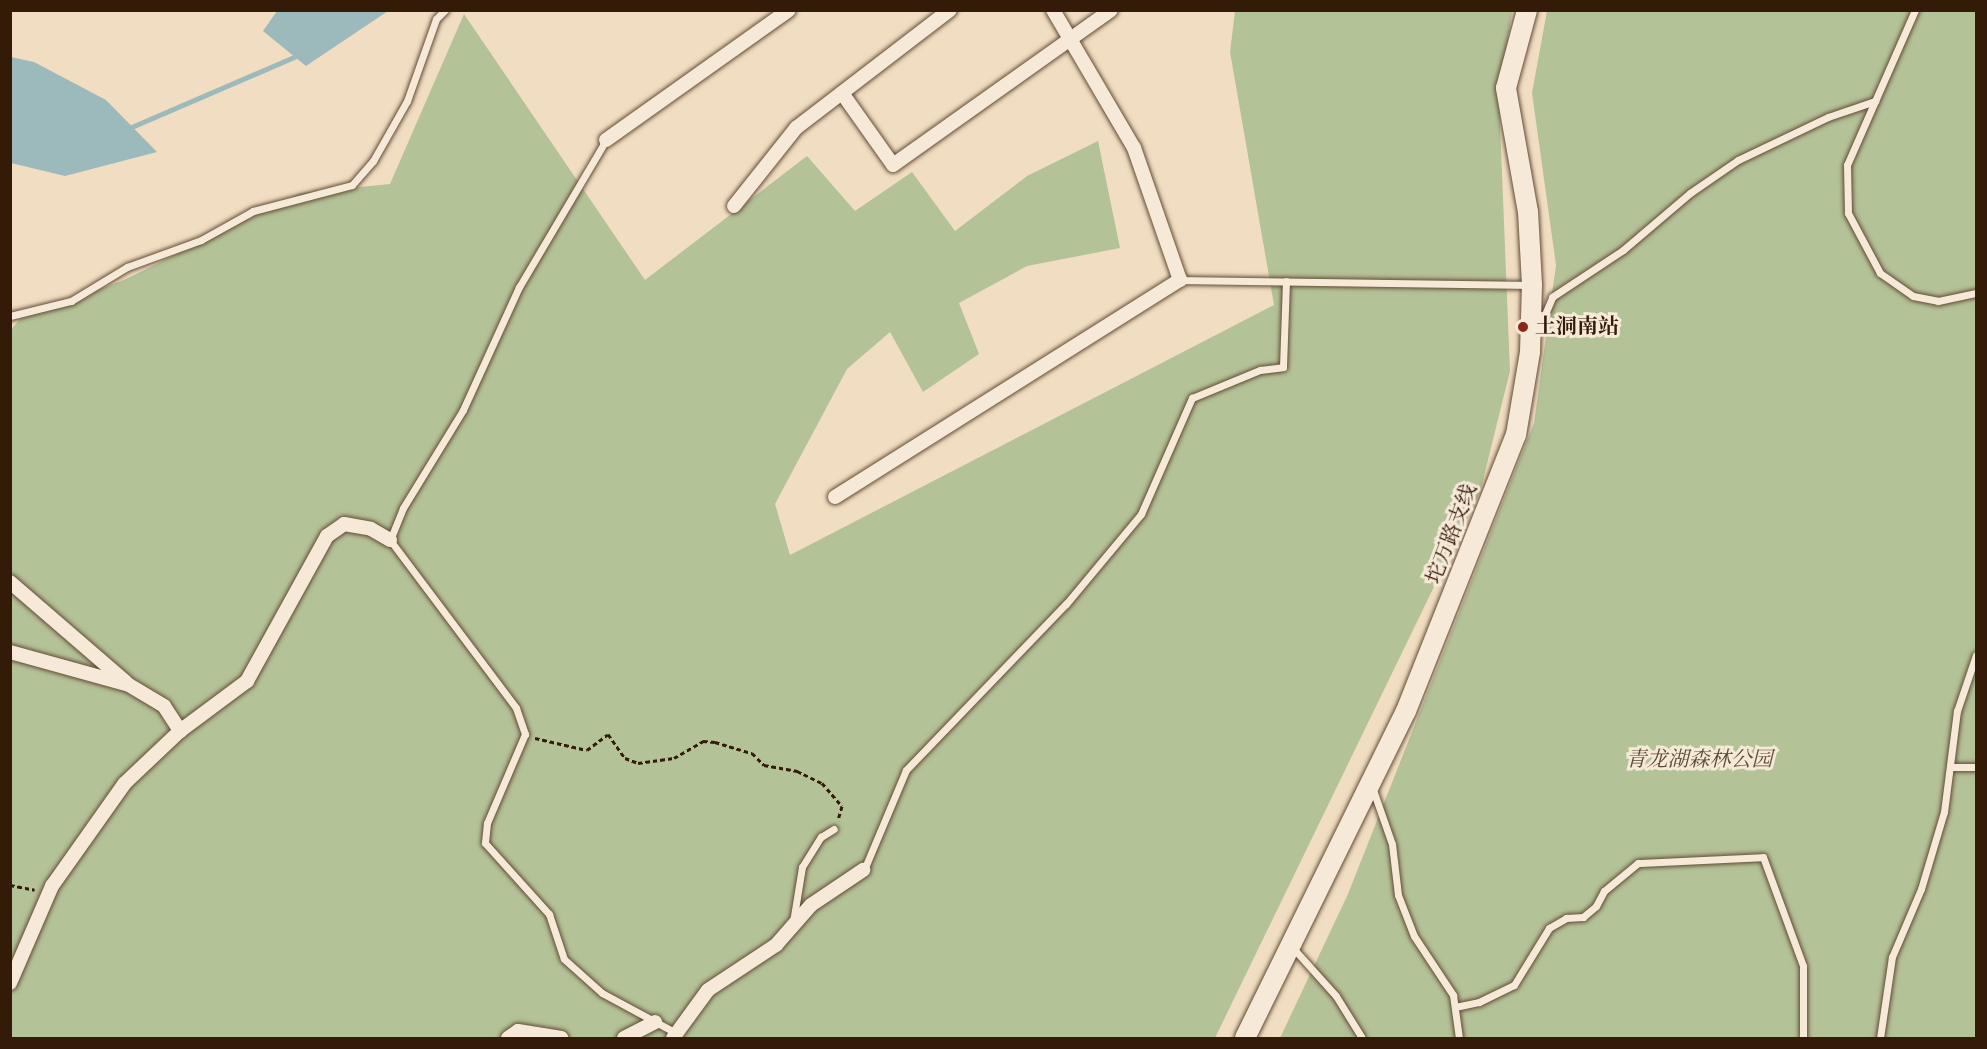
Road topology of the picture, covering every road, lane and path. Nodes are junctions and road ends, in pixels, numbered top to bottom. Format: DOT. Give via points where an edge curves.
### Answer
graph roads {
  1 [pos="445,10"];
  2 [pos="789,10"];
  3 [pos="950,10"];
  4 [pos="1053,10"];
  5 [pos="1111,10"];
  6 [pos="1527,10"];
  7 [pos="1915,10"];
  8 [pos="1072,38"];
  9 [pos="842,93"];
  10 [pos="1875,101"];
  11 [pos="606,140"];
  12 [pos="734,206"];
  13 [pos="1180,280"];
  14 [pos="1286,281"];
  15 [pos="1532,285"];
  16 [pos="1977,293"];
  17 [pos="10,316"];
  18 [pos="1530,352"];
  19 [pos="835,497"];
  20 [pos="390,540"];
  21 [pos="10,582"];
  22 [pos="10,652"];
  23 [pos="1977,655"];
  24 [pos="129,686"];
  25 [pos="180,731"];
  26 [pos="525,734"];
  27 [pos="1950,766"];
  28 [pos="1977,767"];
  29 [pos="1371,785"];
  30 [pos="834,829"];
  31 [pos="863,870"];
  32 [pos="10,885"];
  33 [pos="49,892"];
  34 [pos="792,927"];
  35 [pos="1291,945"];
  36 [pos="10,983"];
  37 [pos="1455,1007"];
  38 [pos="656,1022"];
  39 [pos="675,1036"];
  40 [pos="508,1038"];
  41 [pos="561,1038"];
  42 [pos="624,1038"];
  43 [pos="1245,1038"];
  44 [pos="1362,1038"];
  45 [pos="1459,1038"];
  46 [pos="1803,1038"];
  47 [pos="1880,1038"];
  1 -- 17 [label="lane" via="436,19 407,101 373,161 352,185 253,211 201,240 127,267 71,301"];
  2 -- 11 [label="street"];
  3 -- 9 [label="street"];
  4 -- 8 [label="street"];
  5 -- 8 [label="street"];
  6 -- 15 [label="main road, 坨万路支线" via="1506,88 1528,212"];
  7 -- 10 [label="lane"];
  8 -- 9 [label="street" via="893,165"];
  8 -- 13 [label="street" via="1134,148"];
  9 -- 12 [label="street" via="796,128"];
  10 -- 16 [label="lane" via="1847,165 1848,213 1866,252 1880,273 1913,296 1938,301"];
  10 -- 18 [label="lane" via="1828,117 1738,160 1690,193 1623,250 1552,297"];
  11 -- 20 [label="lane" via="519,287 463,410 402,508"];
  13 -- 14 [label="lane"];
  13 -- 19 [label="street"];
  14 -- 15 [label="lane"];
  14 -- 31 [label="lane" via="1283,367 1260,370 1192,398 1141,514 1066,604 906,771"];
  15 -- 18 [label="main road, 坨万路支线"];
  18 -- 29 [label="main road, 坨万路支线" via="1516,435 1439,633"];
  20 -- 25 [label="street" via="371,529 344,524 327,536 247,681"];
  20 -- 26 [label="lane" via="516,708"];
  21 -- 24 [label="street"];
  22 -- 24 [label="street"];
  23 -- 27 [label="lane" via="1957,711"];
  24 -- 25 [label="street" via="164,706"];
  25 -- 33 [label="street" via="125,783"];
  26 -- 30 [label="path" via="587,750 608,734 625,758 638,763 674,758 703,741 752,753 764,765 797,771 822,783 842,806"];
  26 -- 38 [label="lane" via="487,823 485,843 549,914 564,959 602,993"];
  27 -- 28 [label="lane"];
  27 -- 47 [label="lane" via="1944,812 1921,889 1892,957"];
  29 -- 35 [label="main road, 坨万路支线"];
  29 -- 37 [label="lane" via="1392,844 1398,895 1414,936 1453,995"];
  30 -- 34 [label="lane" via="821,837 802,867"];
  31 -- 34 [label="street" via="811,905"];
  32 -- 33 [label="path"];
  33 -- 36 [label="street"];
  34 -- 39 [label="street" via="776,945 708,990"];
  35 -- 43 [label="main road, 坨万路支线"];
  35 -- 44 [label="lane" via="1336,996"];
  37 -- 45 [label="lane"];
  37 -- 46 [label="lane" via="1479,1002 1514,985 1549,928 1566,918 1583,917 1596,906 1604,891 1638,862 1763,857 1803,966"];
  38 -- 39 [label="lane"];
  38 -- 42 [label="street"];
  40 -- 41 [label="street" via="518,1031"];
}
